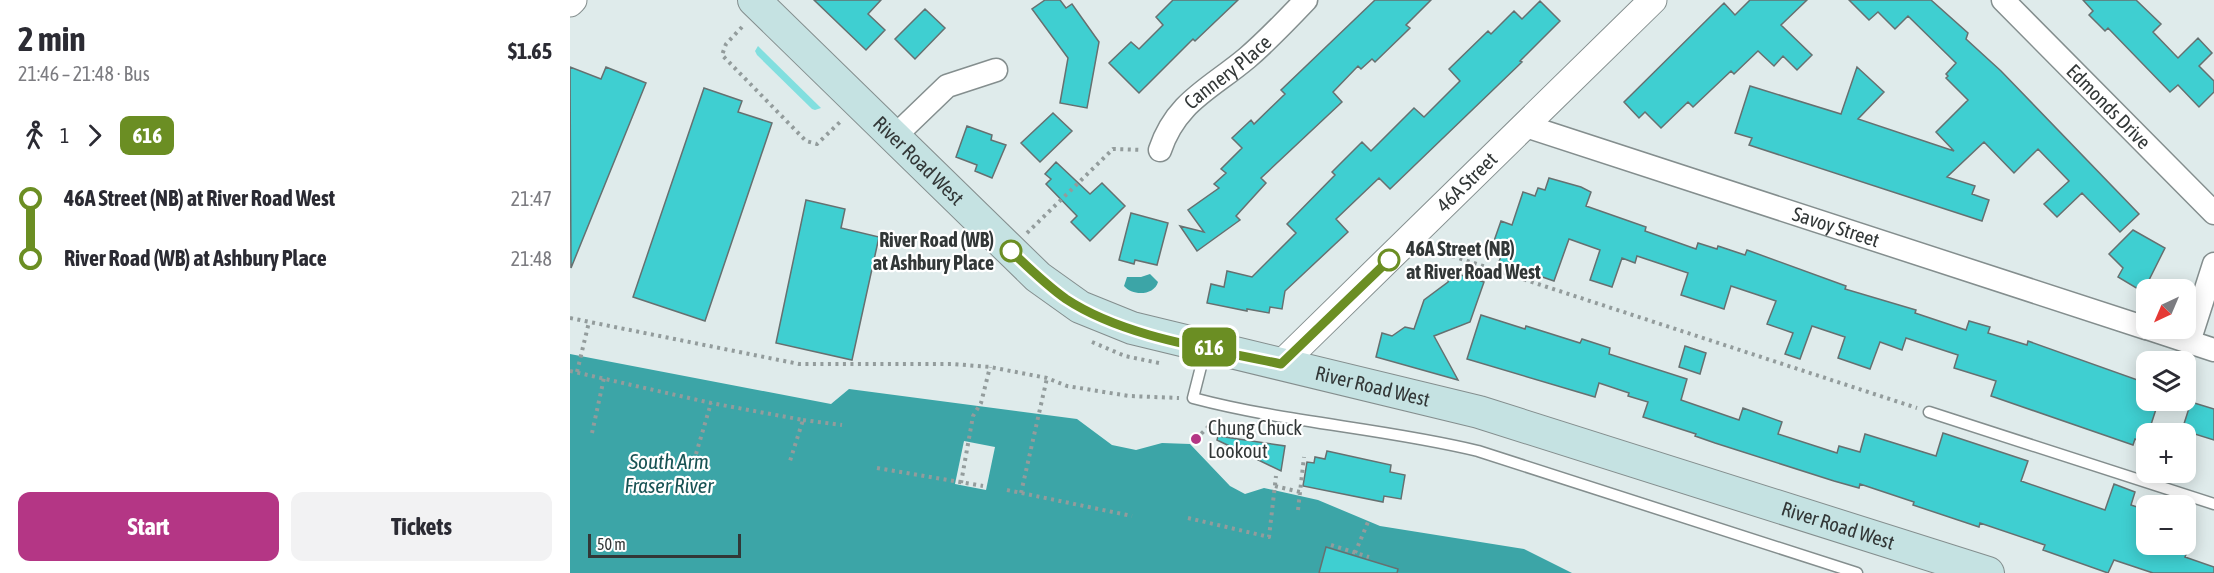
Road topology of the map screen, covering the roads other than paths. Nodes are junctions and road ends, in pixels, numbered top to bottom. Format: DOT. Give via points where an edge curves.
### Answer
graph roads {
  1 [pos="573,0"];
  2 [pos="1306,0"];
  3 [pos="1653,0"];
  4 [pos="2003,0"];
  5 [pos="570,3"];
  6 [pos="748,14"];
  7 [pos="996,70"];
  8 [pos="1526,126"];
  9 [pos="894,137"];
  10 [pos="1160,150"];
  11 [pos="2214,212"];
  12 [pos="2214,264"];
  13 [pos="2136,324"];
  14 [pos="2180,339"];
  15 [pos="2189,342"];
  16 [pos="1206,347"];
  17 [pos="2214,350"];
  18 [pos="1281,364"];
  19 [pos="1929,412"];
  20 [pos="2214,504"];
  21 [pos="1857,573"];
  22 [pos="1988,573"];
  1 -- 5 [label="street"];
  2 -- 10 [label="street, Cannery Place" via="1245,59 1185,106 1169,125"];
  3 -- 8 [label="street, 46A Street"];
  4 -- 11 [label="street, Edmonds Drive"];
  6 -- 9 [label="main road, River Road West"];
  7 -- 9 [label="street" via="948,86"];
  8 -- 13 [label="street, Savoy Street"];
  8 -- 18 [label="street, 46A Street"];
  9 -- 16 [label="main road, River Road West" via="1009,250 1067,300 1117,324"];
  12 -- 15 [label="street"];
  14 -- 15 [label="street, Savoy Street"];
  15 -- 17 [label="street, Savoy Street"];
  16 -- 18 [label="main road, River Road West"];
  16 -- 21 [label="lane" via="1192,398 1228,408 1478,451"];
  18 -- 22 [label="main road, River Road West" via="1479,412"];
  19 -- 20 [label="lane"];
}
